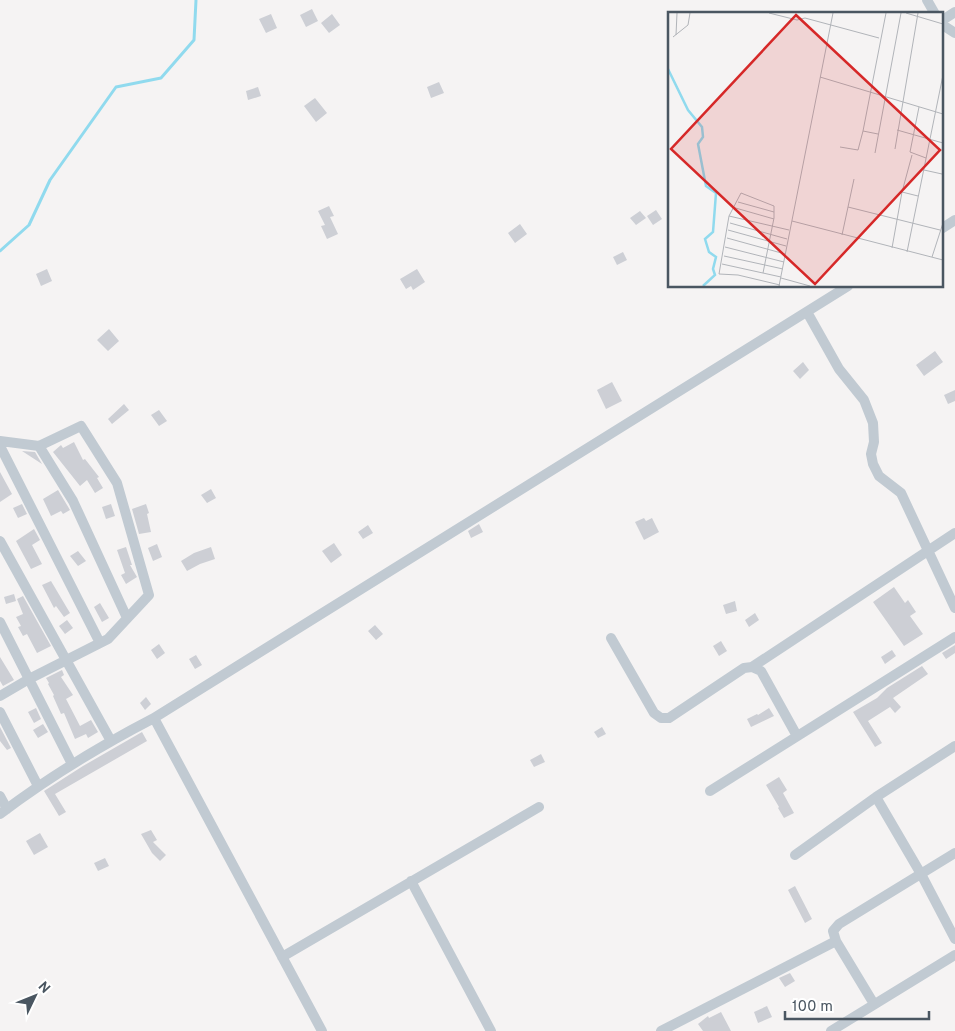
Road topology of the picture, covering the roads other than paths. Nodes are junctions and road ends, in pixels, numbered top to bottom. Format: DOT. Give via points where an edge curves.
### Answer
graph roads {
  1 [pos="927,0"];
  2 [pos="934,12"];
  3 [pos="955,12"];
  4 [pos="942,21"];
  5 [pos="942,23"];
  6 [pos="955,33"];
  7 [pos="955,220"];
  8 [pos="942,228"];
  9 [pos="845,288"];
  10 [pos="807,312"];
  11 [pos="0,441"];
  12 [pos="0,446"];
  13 [pos="39,446"];
  14 [pos="955,533"];
  15 [pos="0,541"];
  16 [pos="928,551"];
  17 [pos="955,608"];
  18 [pos="127,618"];
  19 [pos="0,622"];
  20 [pos="955,637"];
  21 [pos="611,638"];
  22 [pos="100,643"];
  23 [pos="67,659"];
  24 [pos="752,666"];
  25 [pos="29,679"];
  26 [pos="0,696"];
  27 [pos="0,712"];
  28 [pos="154,718"];
  29 [pos="797,736"];
  30 [pos="110,740"];
  31 [pos="955,746"];
  32 [pos="72,764"];
  33 [pos="38,786"];
  34 [pos="710,791"];
  35 [pos="0,796"];
  36 [pos="876,797"];
  37 [pos="539,807"];
  38 [pos="3,811"];
  39 [pos="955,853"];
  40 [pos="795,855"];
  41 [pos="921,874"];
  42 [pos="411,882"];
  43 [pos="955,939"];
  44 [pos="836,942"];
  45 [pos="955,955"];
  46 [pos="282,957"];
  47 [pos="874,1004"];
  48 [pos="322,1031"];
  49 [pos="491,1031"];
  50 [pos="661,1031"];
  51 [pos="831,1031"];
  1 -- 2 [label="street"];
  3 -- 4 [label="street"];
  5 -- 6 [label="street"];
  7 -- 8 [label="street"];
  9 -- 10 [label="street"];
  10 -- 16 [label="street" via="839,369 864,400 873,424 873,464 879,476 901,493"];
  10 -- 28 [label="street"];
  11 -- 13 [label="street"];
  12 -- 22 [label="street"];
  13 -- 18 [label="street" via="73,501"];
  13 -- 18 [label="street" via="81,426 117,483 149,595"];
  14 -- 16 [label="street"];
  15 -- 23 [label="street"];
  16 -- 17 [label="street"];
  16 -- 24 [label="street"];
  18 -- 22 [label="street" via="108,639"];
  19 -- 25 [label="street"];
  20 -- 29 [label="street"];
  21 -- 24 [label="street" via="654,713 661,718 669,718 744,668"];
  22 -- 23 [label="street"];
  23 -- 25 [label="street"];
  23 -- 30 [label="street"];
  24 -- 29 [label="street" via="761,671"];
  25 -- 26 [label="street"];
  25 -- 32 [label="street"];
  27 -- 33 [label="street"];
  28 -- 30 [label="street"];
  28 -- 46 [label="street"];
  29 -- 34 [label="street"];
  30 -- 32 [label="street"];
  31 -- 36 [label="street"];
  32 -- 33 [label="street"];
  33 -- 38 [label="street"];
  35 -- 38 [label="street"];
  36 -- 40 [label="street"];
  36 -- 41 [label="street"];
  37 -- 42 [label="street"];
  39 -- 41 [label="street"];
  41 -- 43 [label="street"];
  41 -- 44 [label="street" via="839,924 833,931"];
  42 -- 46 [label="street"];
  42 -- 49 [label="street"];
  44 -- 47 [label="street"];
  44 -- 50 [label="street"];
  45 -- 47 [label="street"];
  46 -- 48 [label="street"];
  47 -- 51 [label="street"];
}
